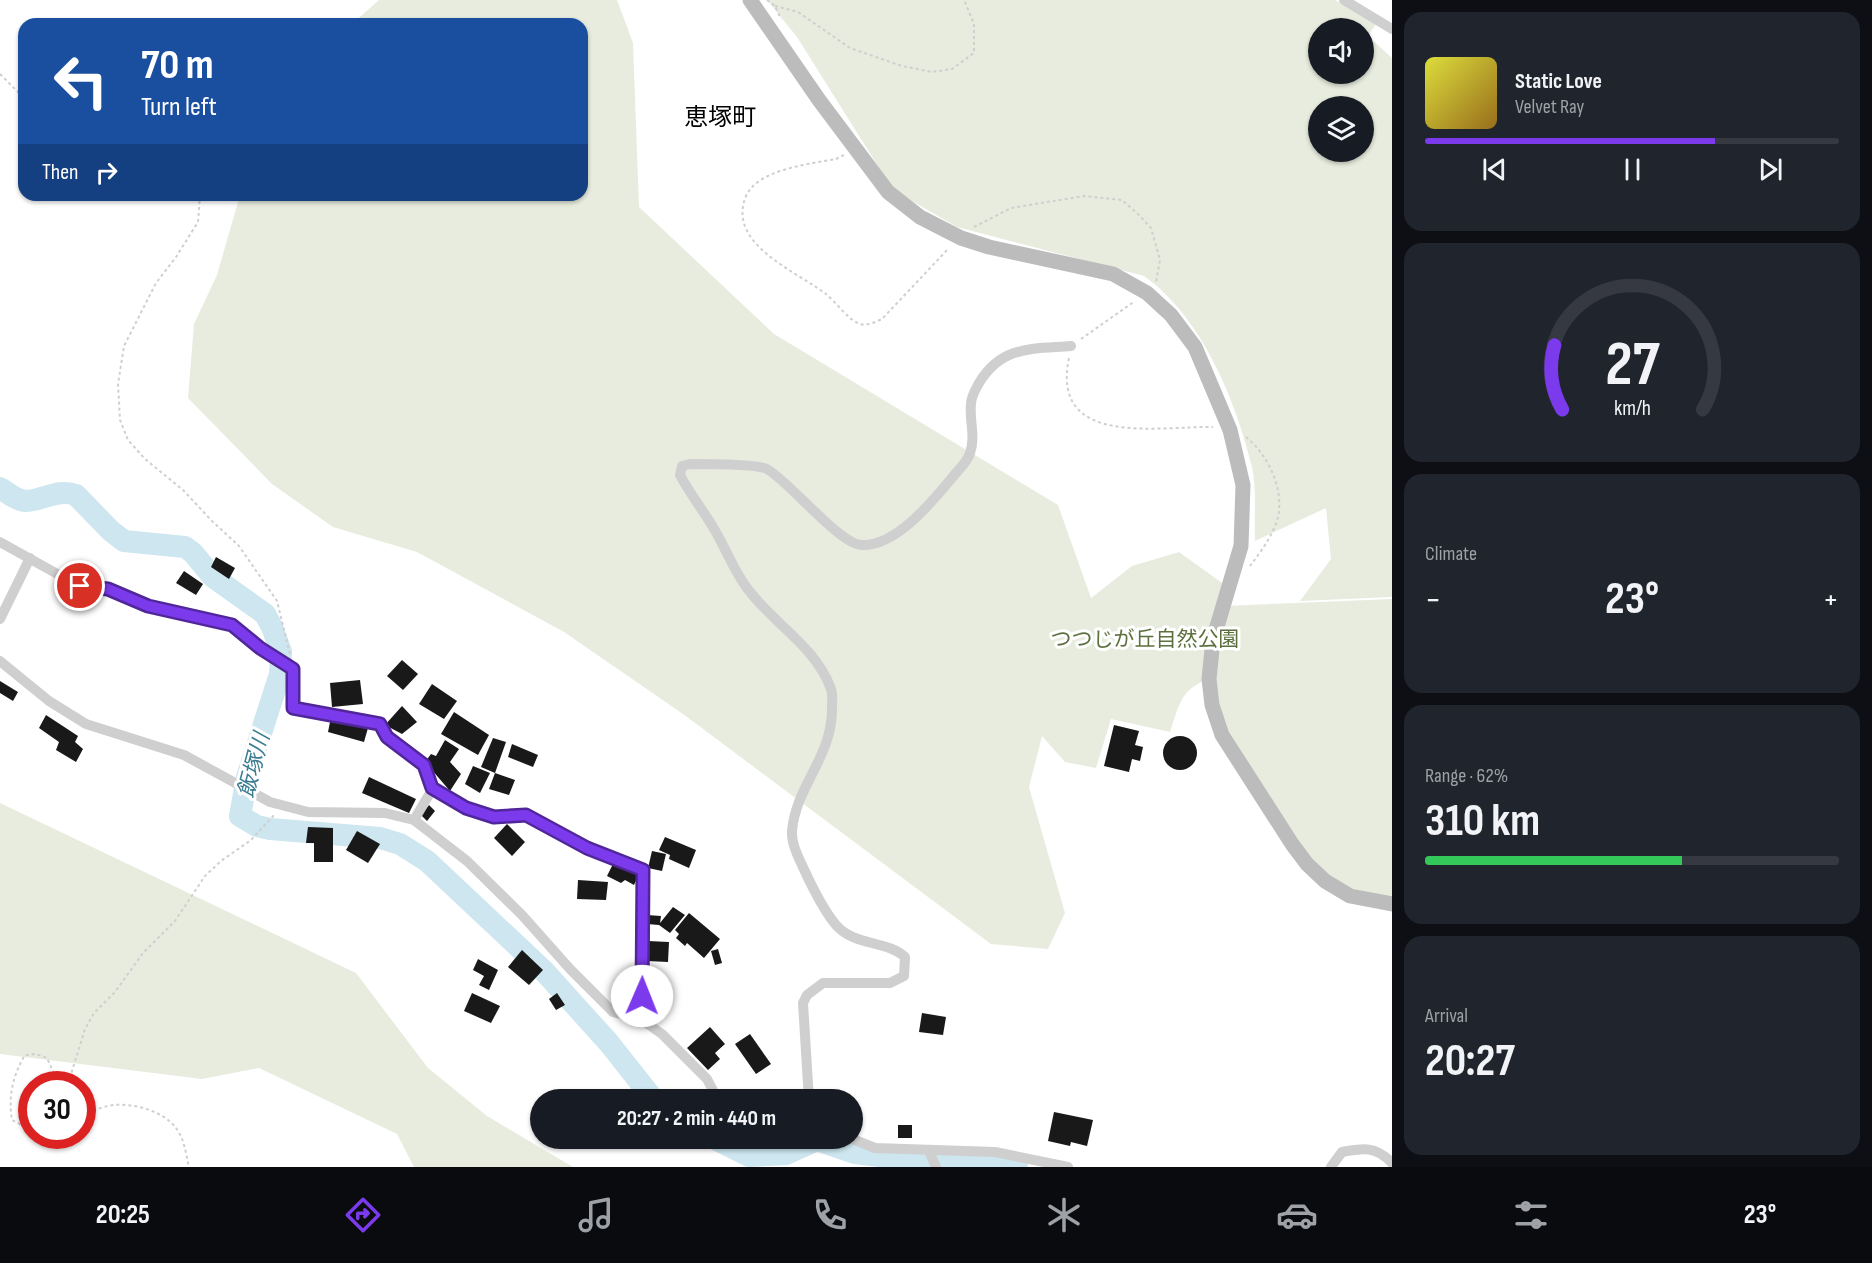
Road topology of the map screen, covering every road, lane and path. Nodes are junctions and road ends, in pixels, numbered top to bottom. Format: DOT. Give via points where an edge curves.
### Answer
graph roads {
  1 [pos="750,0"];
  2 [pos="767,0"];
  3 [pos="964,0"];
  4 [pos="1344,0"];
  5 [pos="1392,29"];
  6 [pos="0,74"];
  7 [pos="18,92"];
  8 [pos="200,201"];
  9 [pos="1071,346"];
  10 [pos="1230,430"];
  11 [pos="0,542"];
  12 [pos="30,558"];
  13 [pos="1248,568"];
  14 [pos="0,619"];
  15 [pos="0,661"];
  16 [pos="293,669"];
  17 [pos="432,788"];
  18 [pos="283,806"];
  19 [pos="414,820"];
  20 [pos="1392,904"];
  21 [pos="642,1020"];
  22 [pos="52,1071"];
  23 [pos="72,1071"];
  24 [pos="712,1089"];
  25 [pos="808,1089"];
  26 [pos="96,1110"];
  27 [pos="18,1122"];
  28 [pos="863,1143"];
  29 [pos="929,1151"];
  30 [pos="1392,1163"];
  31 [pos="189,1167"];
  32 [pos="936,1167"];
  33 [pos="1068,1167"];
  34 [pos="1331,1167"];
  1 -- 10 [label="street" via="888,192 920,217 961,238 1113,274 1147,293 1171,315 1195,347"];
  2 -- 3 [label="path" via="798,12 850,48 932,72 952,69 974,53 974,24"];
  4 -- 5 [label="street"];
  6 -- 7 [label="path"];
  8 -- 16 [label="path" via="198,222 156,283 124,346 118,384 120,420 128,440 145,459 183,490 239,546 277,601"];
  9 -- 10 [label="path" via="1065,374 1067,391 1072,405 1097,423"];
  9 -- 25 [label="street" via="1008,354 986,372 970,404 973,443 969,457 924,511 899,531 869,545 847,541 765,468 682,466 680,475 732,566 748,590 817,660 832,692 829,738 798,804 792,833 798,858 837,926 873,945 897,950 905,957 904,976 898,980 823,983 807,995 803,1003"];
  10 -- 13 [label="path" via="1257,446 1278,485 1276,525"];
  10 -- 20 [label="street" via="1243,485 1241,546 1213,640 1209,679 1222,735 1307,864 1350,896"];
  11 -- 12 [label="street"];
  12 -- 14 [label="street"];
  12 -- 16 [label="street" via="80,586 108,589 148,606 232,625"];
  15 -- 18 [label="street" via="49,701 86,724 184,755"];
  16 -- 17 [label="street" via="293,708 380,724 387,737 424,765"];
  17 -- 19 [label="street"];
  17 -- 21 [label="street" via="478,813 494,817 526,815 587,848 643,870"];
  18 -- 19 [label="street" via="308,812 385,813"];
  18 -- 23 [label="path" via="251,840 206,876 175,921 94,1013"];
  19 -- 21 [label="street" via="468,861 613,1012"];
  21 -- 24 [label="street" via="707,1078"];
  22 -- 27 [label="path" via="46,1058 25,1055 15,1071 10,1104 12,1119"];
  26 -- 31 [label="path" via="114,1105 158,1114 178,1129"];
  28 -- 29 [label="street" via="875,1148"];
  29 -- 32 [label="street"];
  29 -- 33 [label="street" via="995,1152"];
  30 -- 34 [label="street" via="1366,1147 1342,1152"];
}
